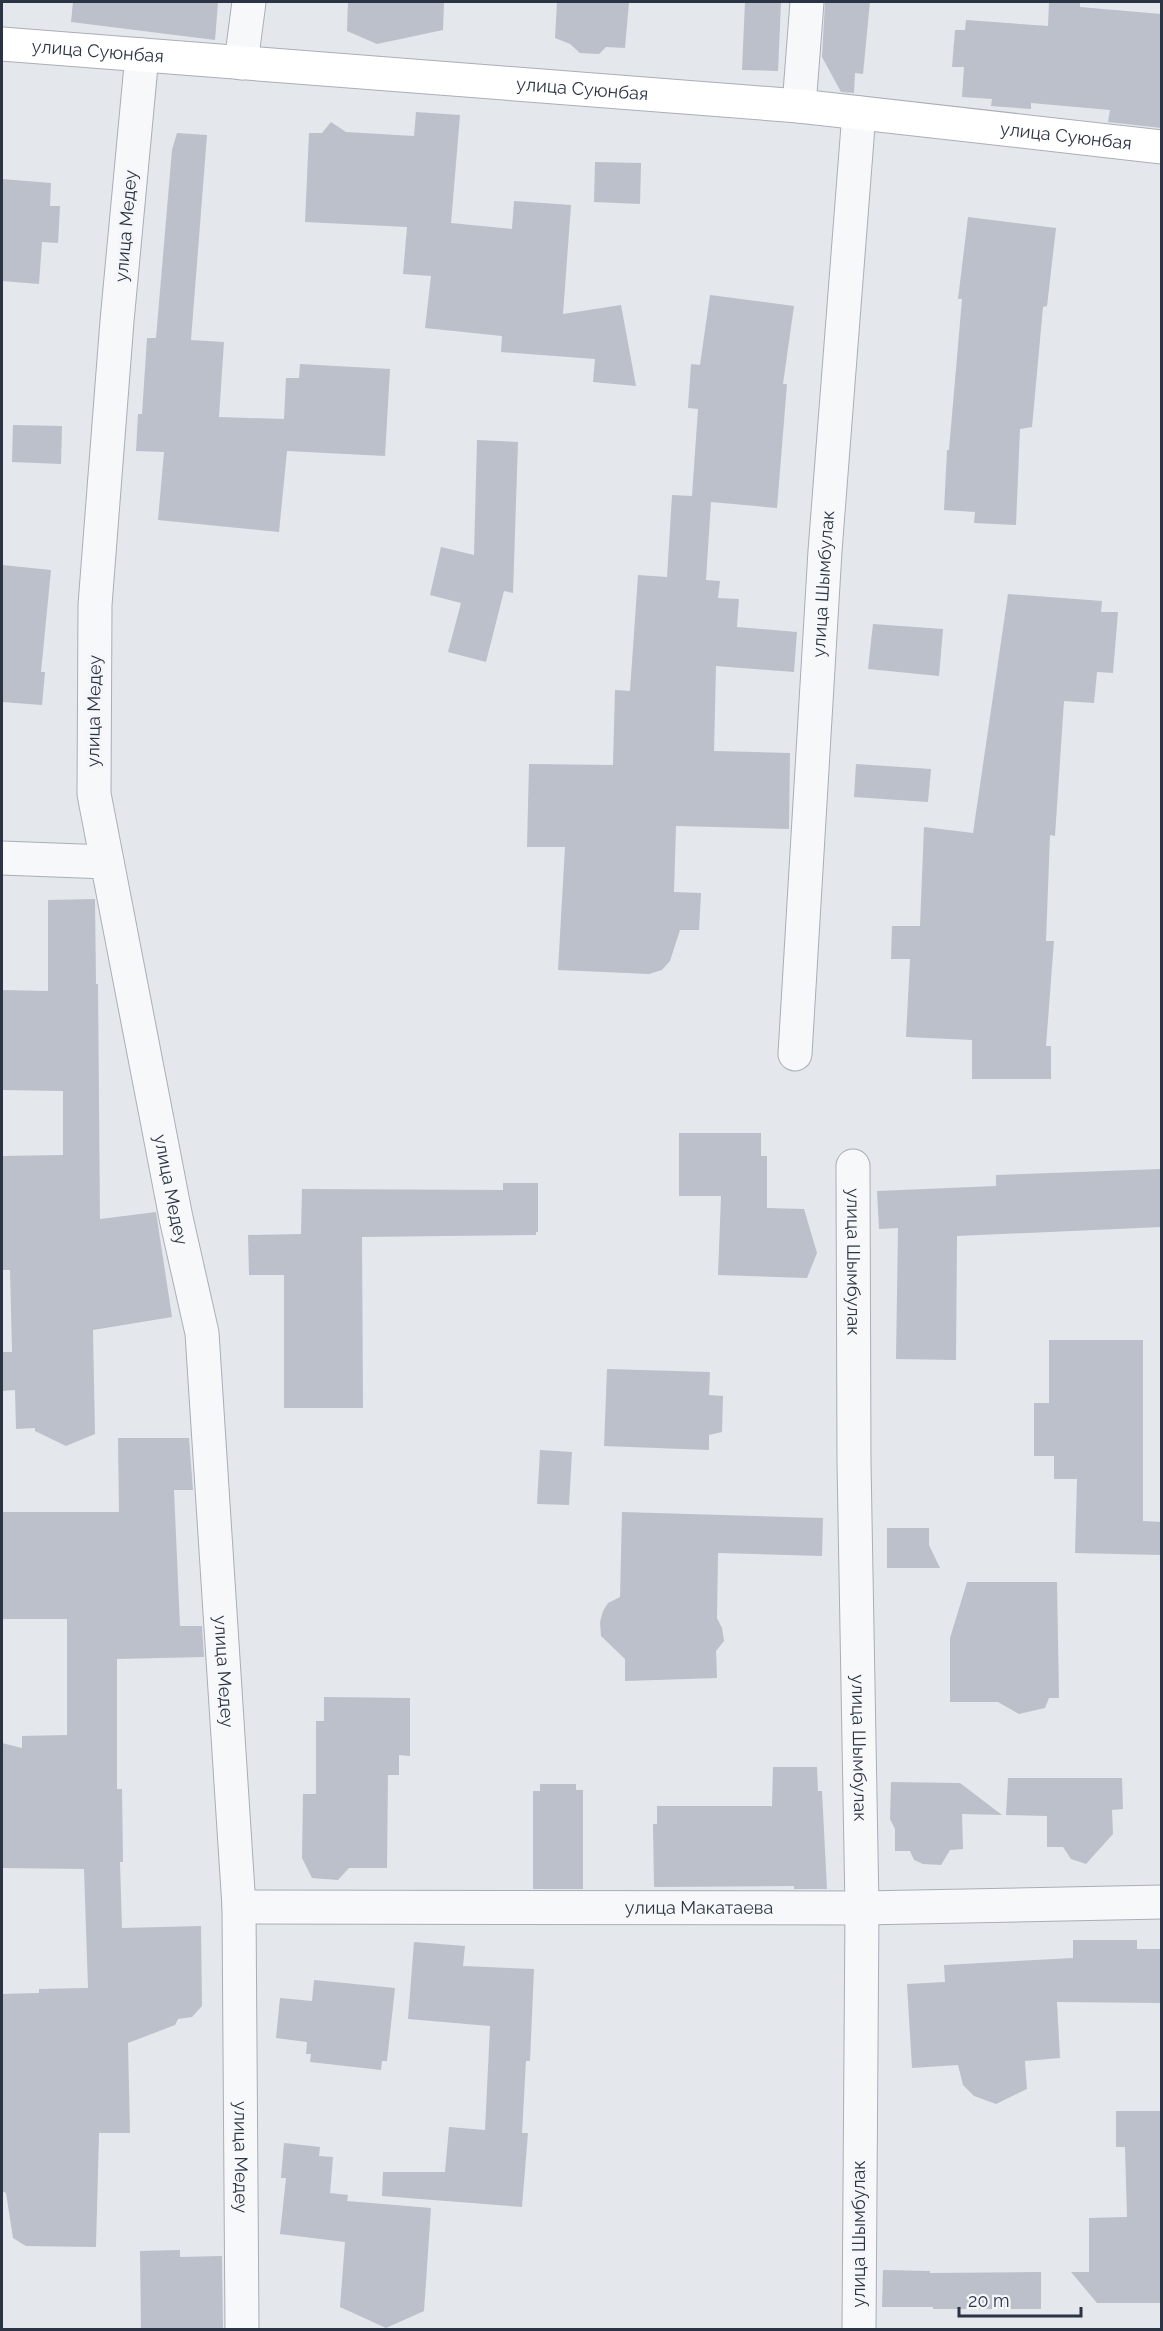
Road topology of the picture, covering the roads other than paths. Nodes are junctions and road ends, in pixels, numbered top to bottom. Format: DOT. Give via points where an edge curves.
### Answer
graph roads {
  1 [pos="249,2"];
  2 [pos="807,2"];
  3 [pos="2,44"];
  4 [pos="142,55"];
  5 [pos="241,63"];
  6 [pos="799,106"];
  7 [pos="859,113"];
  8 [pos="1161,147"];
  9 [pos="2,858"];
  10 [pos="107,862"];
  11 [pos="795,1054"];
  12 [pos="853,1166"];
  13 [pos="1161,1902"];
  14 [pos="239,1907"];
  15 [pos="862,1908"];
  16 [pos="242,2330"];
  17 [pos="859,2330"];
  1 -- 5 [label="street"];
  2 -- 6 [label="street"];
  3 -- 4 [label="street, улица Суюнбая"];
  4 -- 5 [label="street, улица Суюнбая"];
  4 -- 10 [label="street, улица Медеу" via="94,605 94,794"];
  5 -- 6 [label="street, улица Суюнбая"];
  6 -- 7 [label="street, улица Суюнбая"];
  7 -- 8 [label="street, улица Суюнбая"];
  7 -- 11 [label="street, улица Шымбулак" via="825,551"];
  9 -- 10 [label="street"];
  10 -- 14 [label="street, улица Медеу" via="202,1333"];
  12 -- 15 [label="street, улица Шымбулак"];
  13 -- 15 [label="street, улица Макатаева"];
  14 -- 15 [label="street, улица Макатаева"];
  14 -- 16 [label="street, улица Медеу"];
  15 -- 17 [label="street, улица Шымбулак"];
}
